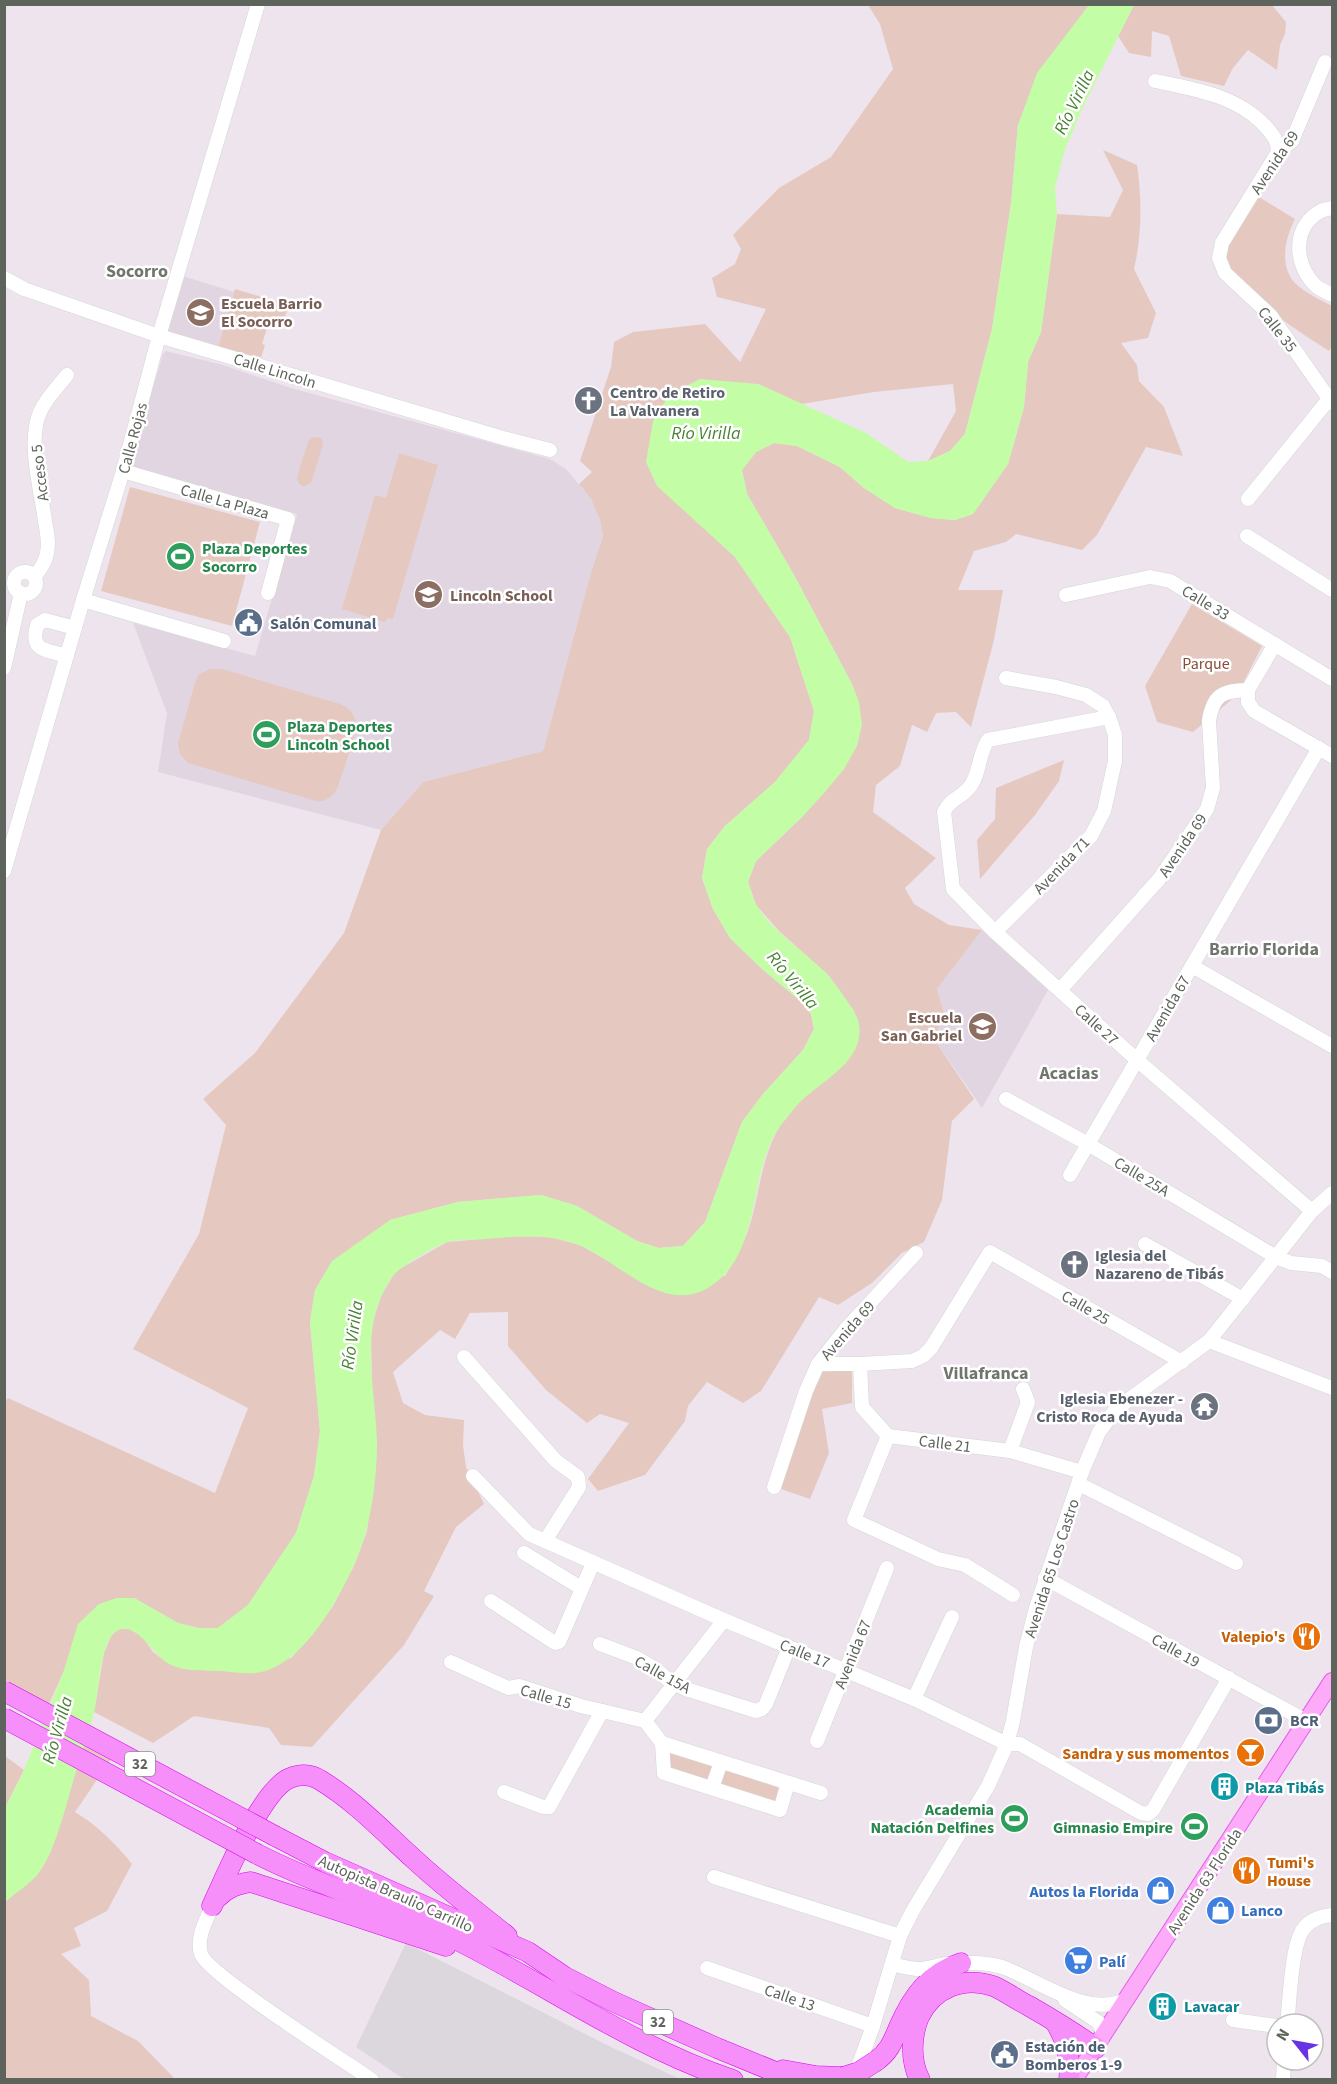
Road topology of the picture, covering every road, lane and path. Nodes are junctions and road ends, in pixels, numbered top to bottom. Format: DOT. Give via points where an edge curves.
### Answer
graph roads {
  1 [pos="258,4"];
  2 [pos="1325,62"];
  3 [pos="1155,81"];
  4 [pos="1278,152"];
  5 [pos="1332,208"];
  6 [pos="1220,258"];
  7 [pos="4,278"];
  8 [pos="1332,295"];
  9 [pos="159,336"];
  10 [pos="67,375"];
  11 [pos="1331,401"];
  12 [pos="550,450"];
  13 [pos="123,471"];
  14 [pos="1248,499"];
  15 [pos="1247,536"];
  16 [pos="10,572"];
  17 [pos="34,577"];
  18 [pos="1332,590"];
  19 [pos="21,593"];
  20 [pos="268,593"];
  21 [pos="1066,595"];
  22 [pos="83,600"];
  23 [pos="13,627"];
  24 [pos="75,628"];
  25 [pos="36,632"];
  26 [pos="224,641"];
  27 [pos="1275,644"];
  28 [pos="67,656"];
  29 [pos="4,668"];
  30 [pos="1005,678"];
  31 [pos="1332,679"];
  32 [pos="1248,696"];
  33 [pos="1109,717"];
  34 [pos="1319,748"];
  35 [pos="1332,756"];
  36 [pos="4,872"];
  37 [pos="994,932"];
  38 [pos="1192,966"];
  39 [pos="1060,990"];
  40 [pos="1332,1046"];
  41 [pos="1137,1060"];
  42 [pos="1006,1099"];
  43 [pos="1088,1144"];
  44 [pos="1070,1175"];
  45 [pos="1332,1193"];
  46 [pos="1312,1211"];
  47 [pos="1145,1244"];
  48 [pos="916,1253"];
  49 [pos="1276,1257"];
  50 [pos="1332,1272"];
  51 [pos="1243,1299"];
  52 [pos="1209,1341"];
  53 [pos="464,1357"];
  54 [pos="1182,1362"];
  55 [pos="818,1364"];
  56 [pos="860,1364"];
  57 [pos="1332,1388"];
  58 [pos="1023,1389"];
  59 [pos="888,1436"];
  60 [pos="1010,1451"];
  61 [pos="472,1476"];
  62 [pos="1080,1478"];
  63 [pos="774,1487"];
  64 [pos="545,1541"];
  65 [pos="524,1552"];
  66 [pos="593,1563"];
  67 [pos="1236,1563"];
  68 [pos="887,1568"];
  69 [pos="1045,1578"];
  70 [pos="581,1588"];
  71 [pos="1013,1595"];
  72 [pos="491,1601"];
  73 [pos="952,1617"];
  74 [pos="723,1620"];
  75 [pos="600,1644"];
  76 [pos="789,1647"];
  77 [pos="452,1662"];
  78 [pos="845,1669"];
  79 [pos="1229,1678"];
  80 [pos="1332,1681"];
  81 [pos="673,1683"];
  82 [pos="4,1691"];
  83 [pos="914,1699"];
  84 [pos="602,1711"];
  85 [pos="4,1718"];
  86 [pos="645,1721"];
  87 [pos="1306,1721"];
  88 [pos="817,1741"];
  89 [pos="662,1743"];
  90 [pos="1007,1744"];
  91 [pos="721,1762"];
  92 [pos="788,1783"];
  93 [pos="712,1788"];
  94 [pos="504,1792"];
  95 [pos="821,1793"];
  96 [pos="250,1847"];
  97 [pos="714,1877"];
  98 [pos="251,1882"];
  99 [pos="212,1906"];
  100 [pos="1332,1915"];
  101 [pos="900,1936"];
  102 [pos="528,1952"];
  103 [pos="497,1962"];
  104 [pos="961,1964"];
  105 [pos="893,1965"];
  106 [pos="707,1968"];
  107 [pos="1048,1990"];
  108 [pos="1126,2000"];
  109 [pos="1288,2012"];
  110 [pos="1054,2020"];
  111 [pos="1233,2020"];
  112 [pos="1265,2024"];
  113 [pos="873,2026"];
  114 [pos="1099,2043"];
  115 [pos="760,2066"];
  116 [pos="848,2078"];
  117 [pos="372,2079"];
  118 [pos="732,2079"];
  119 [pos="795,2079"];
  120 [pos="920,2079"];
  121 [pos="1069,2079"];
  122 [pos="1074,2079"];
  1 -- 9 [label="street, Calle Rojas"];
  2 -- 4 [label="street, Avenida 69" via="1292,141"];
  3 -- 4 [label="street" via="1215,95 1245,108 1274,136"];
  4 -- 6 [label="street, Avenida 69" via="1222,243"];
  5 -- 8 [label="street" via="1319,212 1306,225 1298,251 1305,271 1317,286"];
  6 -- 11 [label="street, Calle 35" via="1225,273 1271,316"];
  7 -- 9 [label="street, Calle Lincoln" via="24,289"];
  9 -- 12 [label="street, Calle Lincoln"];
  9 -- 13 [label="street, Calle Rojas"];
  10 -- 17 [label="street, Acceso 5" via="39,413 35,429 48,536 47,555"];
  11 -- 14 [label="street"];
  13 -- 20 [label="street, Calle La Plaza" via="288,519"];
  13 -- 22 [label="street, Calle Rojas"];
  15 -- 18 [label="street"];
  16 -- 17 [label="street" via="25,572"];
  16 -- 19 [label="street"];
  17 -- 19 [label="street, Acceso 5" via="33,590"];
  19 -- 23 [label="street"];
  21 -- 27 [label="street, Calle 33" via="1160,578"];
  22 -- 24 [label="street, Calle Rojas"];
  22 -- 26 [label="street"];
  23 -- 25 [label="street"];
  23 -- 29 [label="street"];
  24 -- 25 [label="street" via="45,620"];
  24 -- 28 [label="street, Calle Rojas"];
  25 -- 28 [label="street" via="40,647"];
  27 -- 31 [label="street, Calle 33"];
  27 -- 32 [label="street"];
  28 -- 36 [label="street, Calle Rojas"];
  30 -- 33 [label="street" via="1086,695 1103,706"];
  32 -- 34 [label="street" via="1254,711"];
  32 -- 39 [label="street, Avenida 69" via="1226,692 1212,706 1209,721 1213,788 1207,809 1160,879"];
  33 -- 37 [label="street, Avenida 71" via="1115,761 1098,824 1070,858"];
  33 -- 37 [label="street, Calle 27" via="988,740 969,789 948,804 944,812 953,889"];
  34 -- 35 [label="street"];
  34 -- 38 [label="street, Avenida 67"];
  37 -- 39 [label="street, Calle 27"];
  38 -- 40 [label="street"];
  38 -- 41 [label="street, Avenida 67"];
  39 -- 41 [label="street, Calle 27"];
  41 -- 43 [label="street, Avenida 67"];
  41 -- 46 [label="street, Calle 27"];
  42 -- 43 [label="street, Calle 25A"];
  43 -- 44 [label="street, Avenida 67"];
  43 -- 49 [label="street, Calle 25A"];
  45 -- 46 [label="street, Avenida 65 Los Castro"];
  46 -- 49 [label="street, Avenida 65 Los Castro"];
  47 -- 51 [label="street"];
  48 -- 55 [label="street, Avenida 69"];
  49 -- 50 [label="street, Calle 25A" via="1291,1263 1323,1266"];
  49 -- 51 [label="street, Avenida 65 Los Castro"];
  51 -- 52 [label="street, Avenida 65 Los Castro"];
  52 -- 54 [label="street, Avenida 65 Los Castro"];
  52 -- 57 [label="street"];
  53 -- 64 [label="street" via="556,1461 578,1477 579,1487"];
  54 -- 56 [label="street, Calle 25" via="990,1252 923,1356 912,1361"];
  54 -- 62 [label="street, Avenida 65 Los Castro" via="1116,1409 1099,1432"];
  55 -- 56 [label="street"];
  55 -- 63 [label="street, Avenida 69"];
  56 -- 59 [label="street" via="862,1407"];
  58 -- 60 [label="street" via="1028,1402"];
  59 -- 60 [label="street, Calle 21"];
  59 -- 71 [label="street" via="854,1520 938,1559 965,1565"];
  60 -- 62 [label="street, Calle 21"];
  61 -- 64 [label="street, Calle 17" via="524,1530"];
  62 -- 67 [label="street, Calle 21"];
  62 -- 69 [label="street, Avenida 65 Los Castro"];
  64 -- 66 [label="street, Calle 17"];
  65 -- 70 [label="street"];
  66 -- 70 [label="street"];
  66 -- 74 [label="street, Calle 17"];
  68 -- 78 [label="street, Avenida 67"];
  69 -- 79 [label="street, Calle 19"];
  69 -- 90 [label="street, Avenida 65 Los Castro" via="1026,1647"];
  70 -- 72 [label="street" via="559,1642 555,1643"];
  73 -- 83 [label="street"];
  74 -- 76 [label="street, Calle 17"];
  74 -- 81 [label="street"];
  75 -- 81 [label="street, Calle 15A" via="637,1658"];
  76 -- 78 [label="street, Calle 17"];
  76 -- 81 [label="street, Calle 15A" via="766,1704 756,1711"];
  77 -- 84 [label="street, Calle 15" via="508,1688 519,1686"];
  78 -- 83 [label="street, Calle 17"];
  78 -- 88 [label="street, Avenida 67"];
  79 -- 87 [label="street, Calle 19"];
  79 -- 90 [label="street, Calle 17" via="1148,1814 1020,1744"];
  80 -- 87 [label="main road, Avenida 63 Florida"];
  81 -- 86 [label="street"];
  82 -- 102 [label="highway, Autopista Braulio Carrillo / 32, bridge" via="325,1862"];
  83 -- 90 [label="street, Calle 17"];
  84 -- 86 [label="street, Calle 15"];
  84 -- 94 [label="street" via="549,1807"];
  85 -- 96 [label="highway, Autopista Braulio Carrillo / 32, bridge"];
  86 -- 89 [label="street"];
  87 -- 108 [label="main road, Avenida 63 Florida"];
  89 -- 91 [label="street"];
  89 -- 93 [label="street" via="664,1773"];
  90 -- 101 [label="street, Avenida 65 Los Castro" via="988,1786"];
  91 -- 92 [label="street"];
  91 -- 93 [label="street"];
  92 -- 93 [label="street" via="780,1810"];
  92 -- 95 [label="street"];
  96 -- 98 [label="highway" via="241,1855"];
  96 -- 99 [label="highway"];
  96 -- 102 [label="highway" via="278,1786 302,1774 318,1779"];
  96 -- 103 [label="highway, Autopista Braulio Carrillo / 32" via="302,1876 415,1920"];
  97 -- 101 [label="street"];
  98 -- 99 [label="highway" via="228,1888"];
  98 -- 103 [label="highway"];
  99 -- 117 [label="street" via="199,1939 201,1956 212,1968"];
  100 -- 109 [label="street" via="1312,1920 1296,1941"];
  101 -- 105 [label="street, Avenida 65 Los Castro"];
  102 -- 115 [label="highway, Autopista Braulio Carrillo / 32" via="565,1977 614,2002"];
  103 -- 118 [label="highway, Autopista Braulio Carrillo / 32" via="647,2044"];
  104 -- 105 [label="street" via="921,1969"];
  104 -- 107 [label="street" via="1000,1967"];
  104 -- 116 [label="highway, bridge" via="939,1972 921,1988 890,2048"];
  105 -- 113 [label="street, Avenida 65 Los Castro"];
  106 -- 113 [label="street, Calle 13"];
  107 -- 108 [label="street" via="1095,2005 1114,2005"];
  107 -- 114 [label="street" via="1095,2019 1102,2028"];
  108 -- 114 [label="main road, Avenida 63 Florida"];
  110 -- 114 [label="highway"];
  110 -- 120 [label="highway" via="992,1986 973,1982 950,1986 928,2002 916,2026 913,2055"];
  110 -- 121 [label="highway" via="1066,2045"];
  111 -- 112 [label="street"];
  113 -- 116 [label="street, Avenida 65 Los Castro"];
  114 -- 122 [label="main road, Avenida 63 Florida"];
  115 -- 116 [label="highway"];
  115 -- 119 [label="highway, Autopista Braulio Carrillo / 32"];
}
